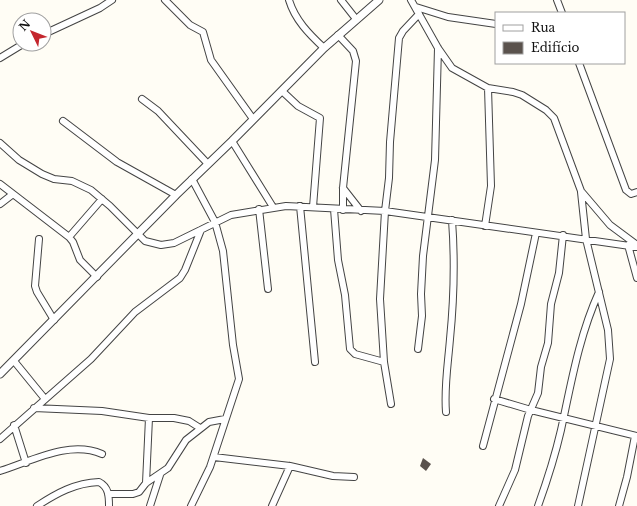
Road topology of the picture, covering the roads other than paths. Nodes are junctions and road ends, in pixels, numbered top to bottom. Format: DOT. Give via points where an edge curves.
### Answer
graph roads {
  1 [pos="112,0"];
  2 [pos="165,0"];
  3 [pos="290,0"];
  4 [pos="341,0"];
  5 [pos="378,0"];
  6 [pos="411,0"];
  7 [pos="557,0"];
  8 [pos="416,7"];
  9 [pos="562,12"];
  10 [pos="419,14"];
  11 [pos="356,19"];
  12 [pos="495,24"];
  13 [pos="52,30"];
  14 [pos="338,35"];
  15 [pos="324,48"];
  16 [pos="438,48"];
  17 [pos="12,51"];
  18 [pos="0,58"];
  19 [pos="580,64"];
  20 [pos="488,88"];
  21 [pos="282,92"];
  22 [pos="142,99"];
  23 [pos="253,119"];
  24 [pos="63,122"];
  25 [pos="232,141"];
  26 [pos="0,143"];
  27 [pos="208,164"];
  28 [pos="192,179"];
  29 [pos="0,184"];
  30 [pos="343,188"];
  31 [pos="581,191"];
  32 [pos="637,192"];
  33 [pos="13,194"];
  34 [pos="176,195"];
  35 [pos="102,199"];
  36 [pos="0,204"];
  37 [pos="300,206"];
  38 [pos="273,207"];
  39 [pos="313,207"];
  40 [pos="259,209"];
  41 [pos="334,209"];
  42 [pos="343,210"];
  43 [pos="361,211"];
  44 [pos="385,211"];
  45 [pos="429,216"];
  46 [pos="452,220"];
  47 [pos="215,222"];
  48 [pos="485,226"];
  49 [pos="201,230"];
  50 [pos="536,233"];
  51 [pos="138,235"];
  52 [pos="563,235"];
  53 [pos="69,237"];
  54 [pos="586,238"];
  55 [pos="39,240"];
  56 [pos="628,245"];
  57 [pos="637,246"];
  58 [pos="97,277"];
  59 [pos="637,278"];
  60 [pos="268,289"];
  61 [pos="599,292"];
  62 [pos="54,320"];
  63 [pos="418,349"];
  64 [pos="14,361"];
  65 [pos="315,362"];
  66 [pos="384,362"];
  67 [pos="0,374"];
  68 [pos="45,399"];
  69 [pos="494,399"];
  70 [pos="391,404"];
  71 [pos="34,408"];
  72 [pos="531,410"];
  73 [pos="446,412"];
  74 [pos="149,418"];
  75 [pos="563,418"];
  76 [pos="225,419"];
  77 [pos="14,425"];
  78 [pos="594,426"];
  79 [pos="200,428"];
  80 [pos="636,436"];
  81 [pos="0,439"];
  82 [pos="483,446"];
  83 [pos="102,454"];
  84 [pos="214,457"];
  85 [pos="26,463"];
  86 [pos="290,466"];
  87 [pos="0,471"];
  88 [pos="160,474"];
  89 [pos="354,477"];
  90 [pos="146,483"];
  91 [pos="108,494"];
  92 [pos="37,506"];
  93 [pos="109,506"];
  94 [pos="150,506"];
  95 [pos="191,506"];
  96 [pos="272,506"];
  97 [pos="499,506"];
  98 [pos="538,506"];
  99 [pos="578,506"];
  100 [pos="619,506"];
  1 -- 13 [label="street"];
  2 -- 23 [label="street" via="190,25 203,32 211,60"];
  3 -- 15 [label="street" via="299,22"];
  4 -- 11 [label="street"];
  5 -- 11 [label="street"];
  6 -- 8 [label="street"];
  7 -- 9 [label="street"];
  8 -- 10 [label="street"];
  8 -- 12 [label="street" via="448,17"];
  10 -- 16 [label="street"];
  10 -- 44 [label="street" via="403,31 398,46"];
  11 -- 14 [label="street"];
  14 -- 15 [label="street"];
  14 -- 30 [label="street" via="353,51 356,61"];
  15 -- 21 [label="street"];
  16 -- 20 [label="street" via="452,68"];
  16 -- 45 [label="street" via="435,160"];
  17 -- 18 [label="street"];
  19 -- 32 [label="street" via="626,190 631,194"];
  20 -- 31 [label="street" via="522,95 554,118"];
  20 -- 48 [label="street" via="491,186"];
  21 -- 23 [label="street"];
  21 -- 39 [label="street" via="298,106 320,118"];
  22 -- 27 [label="street" via="164,117"];
  23 -- 25 [label="street"];
  24 -- 34 [label="street" via="117,162"];
  25 -- 27 [label="street"];
  25 -- 38 [label="street"];
  26 -- 35 [label="street" via="19,160 42,174 81,184"];
  27 -- 28 [label="street"];
  28 -- 34 [label="street"];
  28 -- 47 [label="street"];
  29 -- 33 [label="street"];
  30 -- 42 [label="street"];
  30 -- 43 [label="street"];
  31 -- 54 [label="street"];
  31 -- 57 [label="street" via="610,225"];
  33 -- 36 [label="street"];
  33 -- 53 [label="street"];
  34 -- 51 [label="street"];
  35 -- 51 [label="street"];
  35 -- 53 [label="street"];
  37 -- 38 [label="street"];
  37 -- 39 [label="street"];
  37 -- 65 [label="street"];
  38 -- 40 [label="street"];
  39 -- 41 [label="street"];
  40 -- 47 [label="street" via="231,215"];
  40 -- 60 [label="street"];
  41 -- 42 [label="street"];
  41 -- 66 [label="street" via="350,349 356,354"];
  42 -- 43 [label="street"];
  43 -- 44 [label="street"];
  44 -- 45 [label="street"];
  44 -- 66 [label="street" via="380,299"];
  45 -- 46 [label="street"];
  45 -- 63 [label="street" via="422,264 422,316"];
  46 -- 48 [label="street"];
  46 -- 73 [label="street" via="454,288 445,380"];
  47 -- 49 [label="street"];
  47 -- 76 [label="street" via="223,251 239,379"];
  48 -- 50 [label="street"];
  49 -- 51 [label="street" via="174,243 161,245 145,241"];
  49 -- 68 [label="street" via="180,278 135,312 91,359"];
  50 -- 52 [label="street"];
  50 -- 69 [label="street" via="521,304"];
  51 -- 58 [label="street"];
  52 -- 54 [label="street"];
  52 -- 72 [label="street" via="559,272 551,304 548,343 540,372 538,393"];
  53 -- 58 [label="street" via="80,260"];
  54 -- 56 [label="street"];
  54 -- 61 [label="street"];
  55 -- 62 [label="street" via="35,286"];
  56 -- 57 [label="street"];
  56 -- 59 [label="street"];
  58 -- 62 [label="street"];
  61 -- 75 [label="street" via="588,322"];
  61 -- 78 [label="street" via="608,330 610,359"];
  62 -- 64 [label="street"];
  64 -- 67 [label="street"];
  64 -- 68 [label="street"];
  66 -- 70 [label="street"];
  68 -- 71 [label="street"];
  69 -- 72 [label="street"];
  69 -- 82 [label="street"];
  71 -- 74 [label="street" via="102,411"];
  71 -- 77 [label="street"];
  72 -- 75 [label="street"];
  72 -- 97 [label="street" via="515,470"];
  74 -- 79 [label="street" via="174,418 189,421"];
  74 -- 90 [label="street"];
  75 -- 78 [label="street"];
  75 -- 98 [label="street"];
  76 -- 79 [label="street" via="209,422"];
  76 -- 84 [label="street"];
  77 -- 81 [label="street"];
  77 -- 85 [label="street"];
  78 -- 80 [label="street"];
  78 -- 99 [label="street"];
  79 -- 88 [label="street" via="186,440 168,468"];
  80 -- 100 [label="street"];
  83 -- 85 [label="street" via="75,449"];
  84 -- 86 [label="street"];
  84 -- 95 [label="street"];
  85 -- 87 [label="street"];
  86 -- 89 [label="street" via="333,476"];
  86 -- 96 [label="street"];
  88 -- 90 [label="street"];
  88 -- 94 [label="street"];
  90 -- 91 [label="street" via="136,493"];
  91 -- 92 [label="street" via="99,482 80,484"];
  91 -- 93 [label="street"];
}
